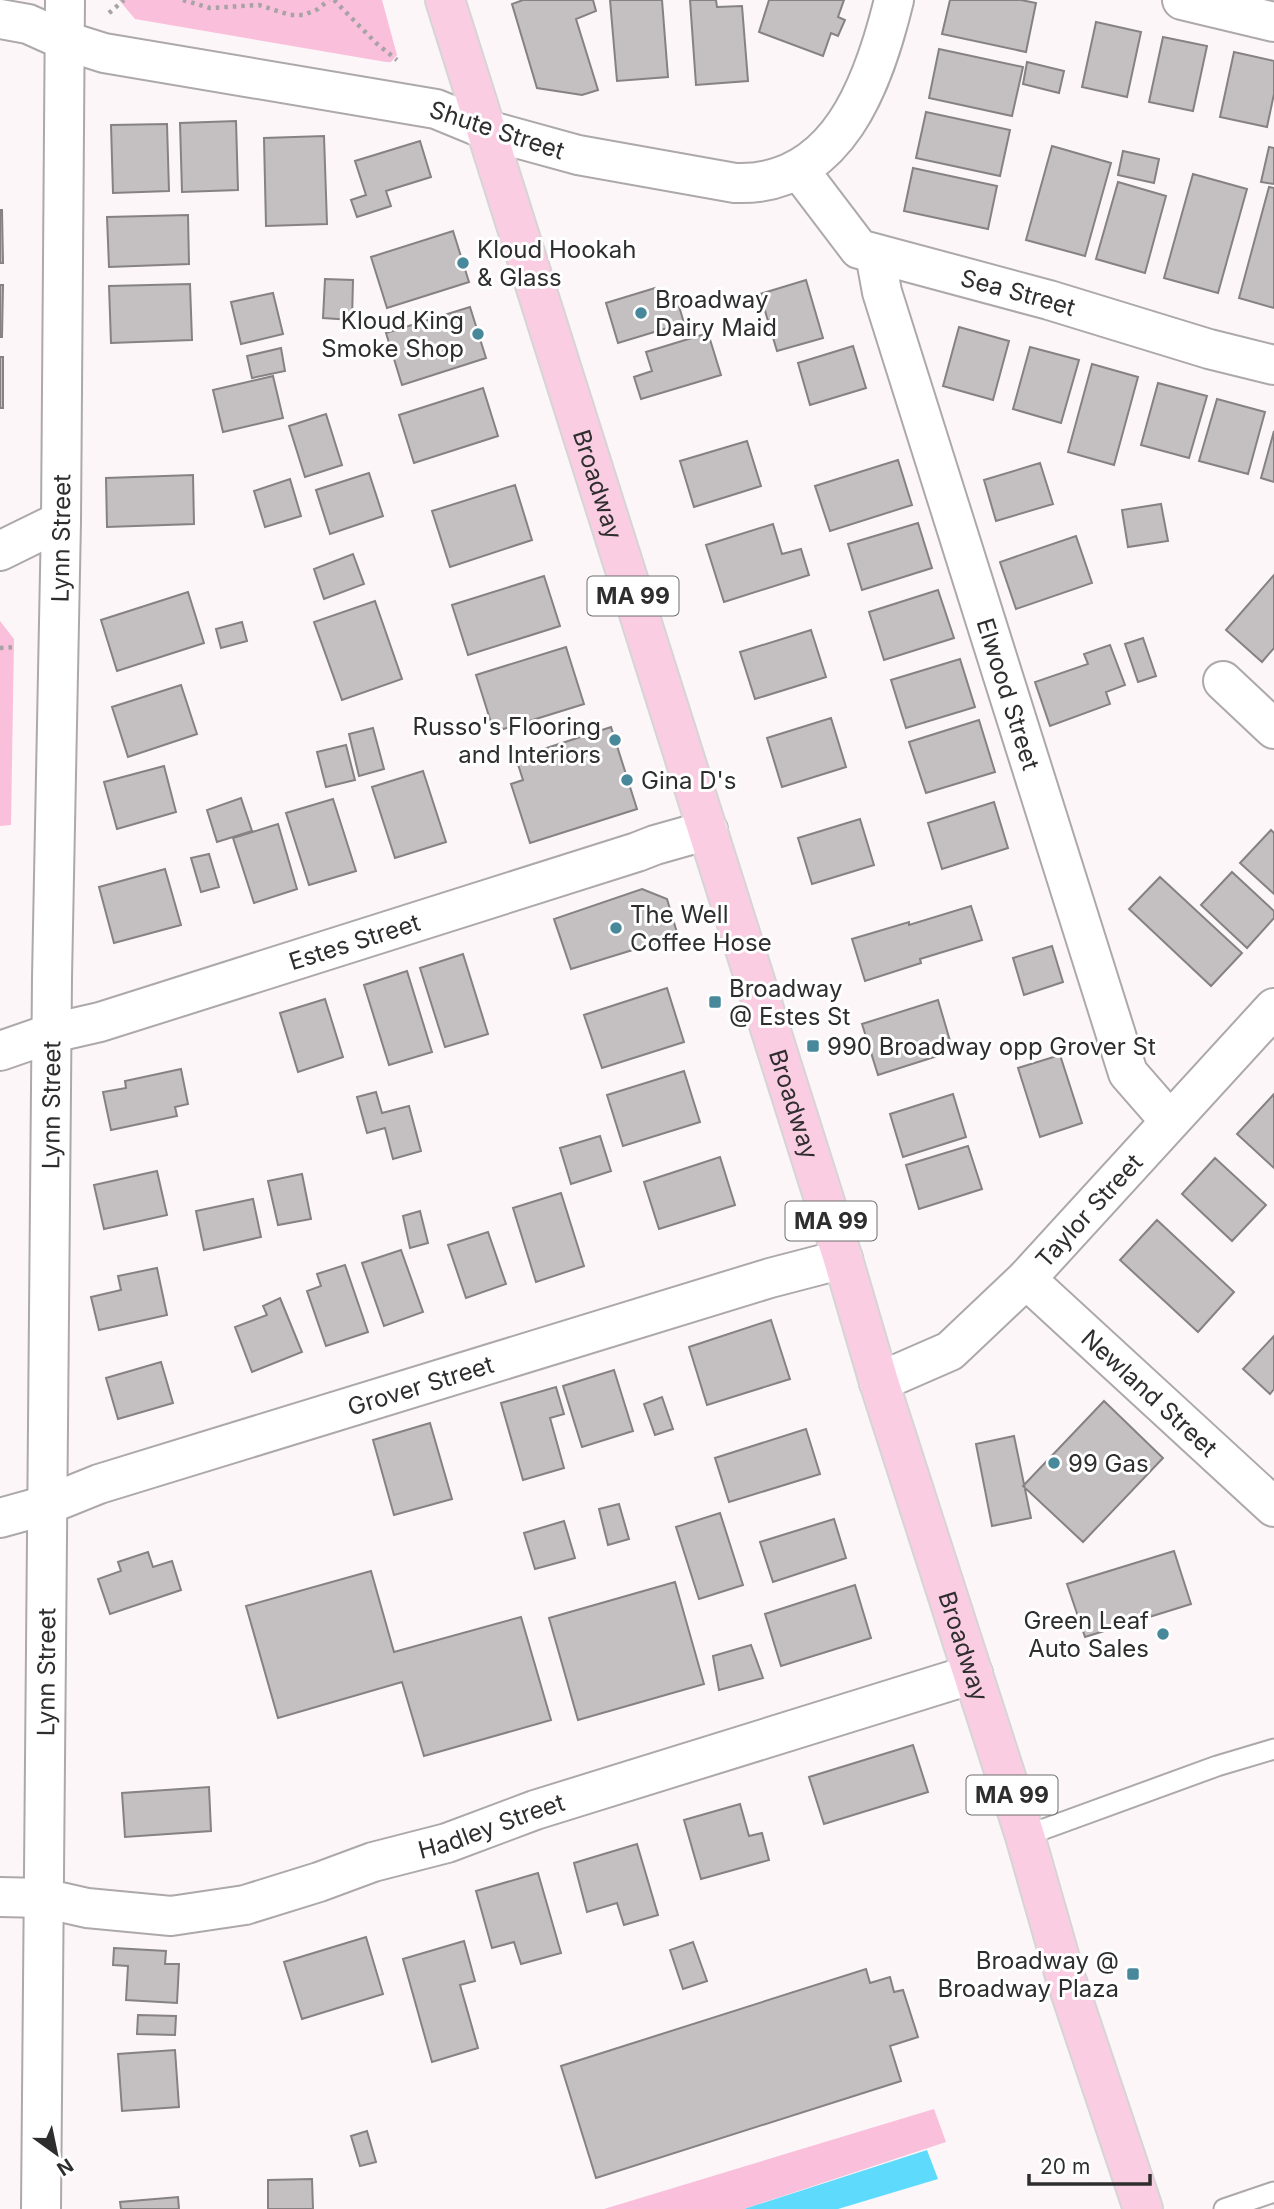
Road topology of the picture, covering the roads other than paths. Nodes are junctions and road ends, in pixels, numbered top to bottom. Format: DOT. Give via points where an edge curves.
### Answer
graph roads {
  1 [pos="65,0"];
  2 [pos="445,0"];
  3 [pos="894,0"];
  4 [pos="1182,0"];
  5 [pos="0,19"];
  6 [pos="1274,22"];
  7 [pos="66,41"];
  8 [pos="487,130"];
  9 [pos="799,170"];
  10 [pos="875,254"];
  11 [pos="1274,365"];
  12 [pos="61,521"];
  13 [pos="0,551"];
  14 [pos="1223,681"];
  15 [pos="1274,729"];
  16 [pos="708,830"];
  17 [pos="1274,1009"];
  18 [pos="52,1033"];
  19 [pos="0,1051"];
  20 [pos="1169,1120"];
  21 [pos="843,1259"];
  22 [pos="1026,1279"];
  23 [pos="879,1382"];
  24 [pos="47,1505"];
  25 [pos="1274,1507"];
  26 [pos="0,1518"];
  27 [pos="973,1674"];
  28 [pos="1274,1749"];
  29 [pos="1025,1836"];
  30 [pos="0,1896"];
  31 [pos="43,1898"];
  32 [pos="1274,2192"];
  33 [pos="41,2209"];
  34 [pos="1143,2209"];
  35 [pos="1224,2209"];
  1 -- 7 [label="street, Lynn Street"];
  2 -- 8 [label="main road, Broadway / MA 99"];
  3 -- 9 [label="street, Shute Street" via="877,63 856,110"];
  4 -- 6 [label="street"];
  5 -- 7 [label="street, Shute Street" via="28,24"];
  7 -- 8 [label="street, Shute Street" via="117,56 436,108"];
  7 -- 12 [label="street, Lynn Street"];
  8 -- 9 [label="street, Shute Street" via="578,155 735,183 751,184"];
  8 -- 16 [label="main road, Broadway / MA 99"];
  9 -- 10 [label="street, Sea Street" via="859,249"];
  10 -- 11 [label="street, Sea Street"];
  10 -- 20 [label="street, Elwood Street" via="881,292 1128,1073"];
  12 -- 13 [label="street"];
  12 -- 18 [label="street, Lynn Street"];
  14 -- 15 [label="street"];
  16 -- 18 [label="street, Estes Street" via="100,1022"];
  16 -- 21 [label="main road, Broadway / MA 99"];
  17 -- 20 [label="street, Taylor Street"];
  18 -- 19 [label="street, Estes Street"];
  18 -- 24 [label="street, Lynn Street"];
  20 -- 22 [label="street, Taylor Street"];
  21 -- 23 [label="main road, Broadway / MA 99"];
  21 -- 24 [label="street, Grover Street" via="99,1483"];
  22 -- 23 [label="street, Taylor Street" via="950,1351"];
  22 -- 25 [label="street, Newland Street"];
  23 -- 27 [label="main road, Broadway / MA 99"];
  24 -- 26 [label="street, Grover Street"];
  24 -- 31 [label="street, Lynn Street"];
  27 -- 29 [label="main road, Broadway / MA 99"];
  27 -- 31 [label="street, Hadley Street" via="245,1905 171,1916 87,1908"];
  28 -- 29 [label="lane"];
  29 -- 34 [label="main road, Broadway / MA 99" via="1065,1976"];
  30 -- 31 [label="street, Hadley Street"];
  31 -- 33 [label="street, Lynn Street"];
  32 -- 35 [label="lane"];
}
